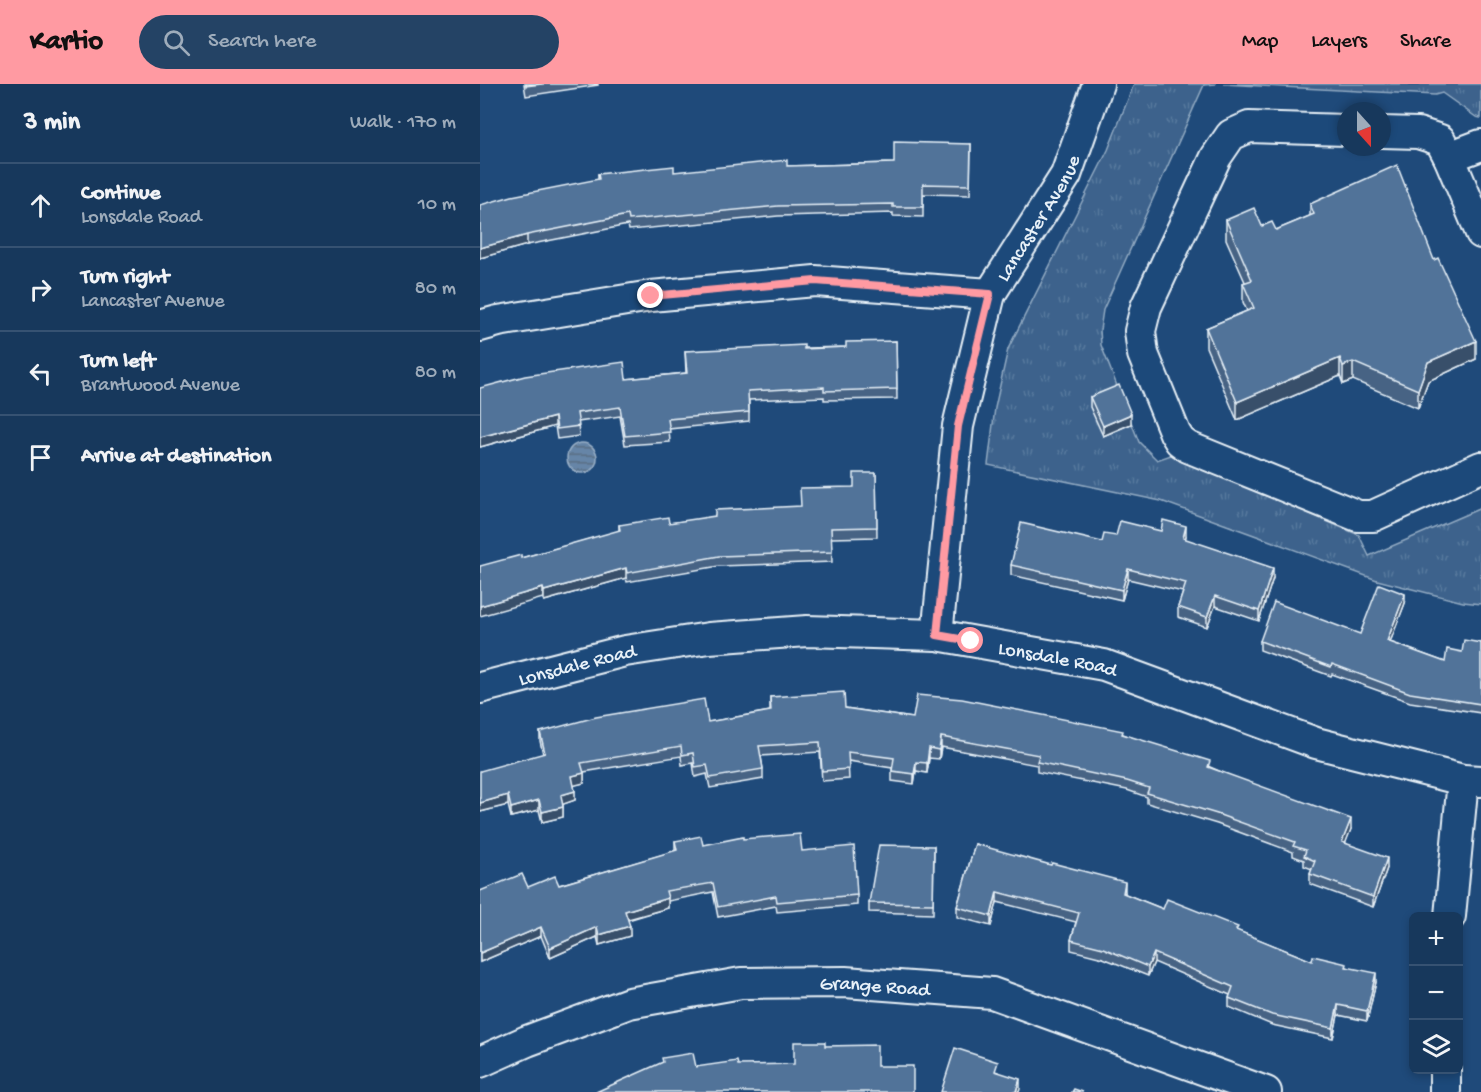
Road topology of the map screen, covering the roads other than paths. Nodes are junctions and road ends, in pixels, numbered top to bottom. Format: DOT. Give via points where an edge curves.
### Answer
graph roads {
  1 [pos="1098,84"];
  2 [pos="1337,130"];
  3 [pos="1391,132"];
  4 [pos="1481,145"];
  5 [pos="1449,157"];
  6 [pos="1481,233"];
  7 [pos="990,294"];
  8 [pos="480,326"];
  9 [pos="1481,467"];
  10 [pos="937,635"];
  11 [pos="480,688"];
  12 [pos="1472,780"];
  13 [pos="1451,912"];
  14 [pos="480,1062"];
  15 [pos="1445,1074"];
  16 [pos="1266,1092"];
  17 [pos="1445,1092"];
  1 -- 7 [label="street, Lancaster Avenue" via="1066,175"];
  2 -- 9 [label="street" via="1249,127 1231,135 1216,157 1146,307 1140,330 1143,354 1175,433 1188,447 1358,516 1373,516"];
  3 -- 5 [label="street" via="1418,133 1440,140"];
  4 -- 5 [label="street"];
  5 -- 6 [label="street"];
  7 -- 8 [label="street" via="815,281 651,296"];
  7 -- 10 [label="street, Lancaster Avenue" via="958,426"];
  10 -- 11 [label="street, Lonsdale Road" via="807,631 709,638 625,651"];
  10 -- 12 [label="street, Lonsdale Road" via="1104,665 1316,743"];
  12 -- 13 [label="street"];
  14 -- 16 [label="street, Grange Road" via="629,1003 741,983 844,982 992,993"];
  15 -- 17 [label="street"];
}
